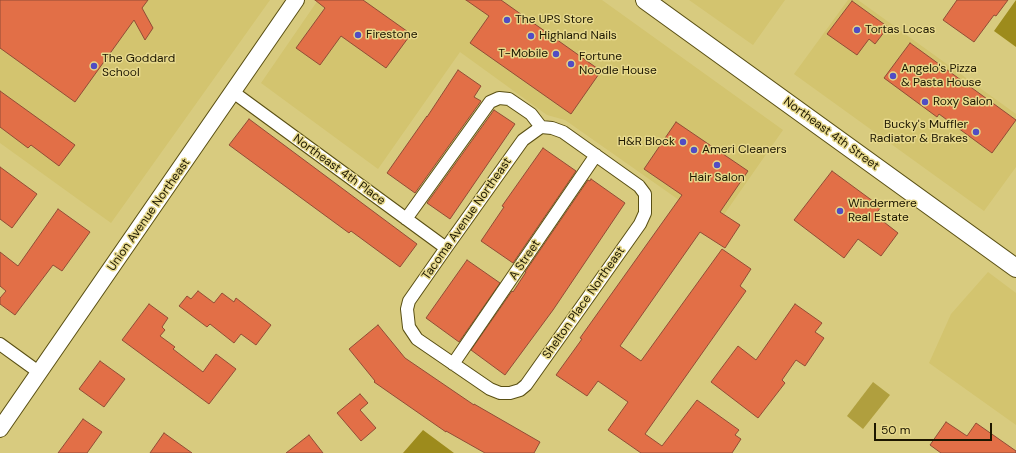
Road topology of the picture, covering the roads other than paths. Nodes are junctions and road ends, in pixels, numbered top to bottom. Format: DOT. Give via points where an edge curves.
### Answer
graph roads {
  1 [pos="296,0"];
  2 [pos="645,0"];
  3 [pos="233,92"];
  4 [pos="541,128"];
  5 [pos="596,155"];
  6 [pos="406,219"];
  7 [pos="446,248"];
  8 [pos="1016,268"];
  9 [pos="0,344"];
  10 [pos="453,364"];
  11 [pos="40,373"];
  12 [pos="0,429"];
  1 -- 3 [label="street, Union Avenue Northeast"];
  2 -- 8 [label="main road, Northeast 4th Street"];
  3 -- 6 [label="street, Northeast 4th Place"];
  3 -- 11 [label="street, Union Avenue Northeast"];
  4 -- 5 [label="street" via="563,132"];
  4 -- 6 [label="street" via="531,114 509,99 499,98 490,102"];
  4 -- 7 [label="street, Tacoma Avenue Northeast" via="523,140"];
  5 -- 10 [label="street, A Street"];
  5 -- 10 [label="street, Shelton Place Northeast" via="639,186 644,194 645,204 645,213 640,224 520,390 500,393"];
  6 -- 7 [label="street, Northeast 4th Place"];
  7 -- 10 [label="street, Tacoma Avenue Northeast" via="409,301 407,318 409,327 417,339"];
  9 -- 11 [label="street"];
  11 -- 12 [label="street, Union Avenue Northeast"];
}
